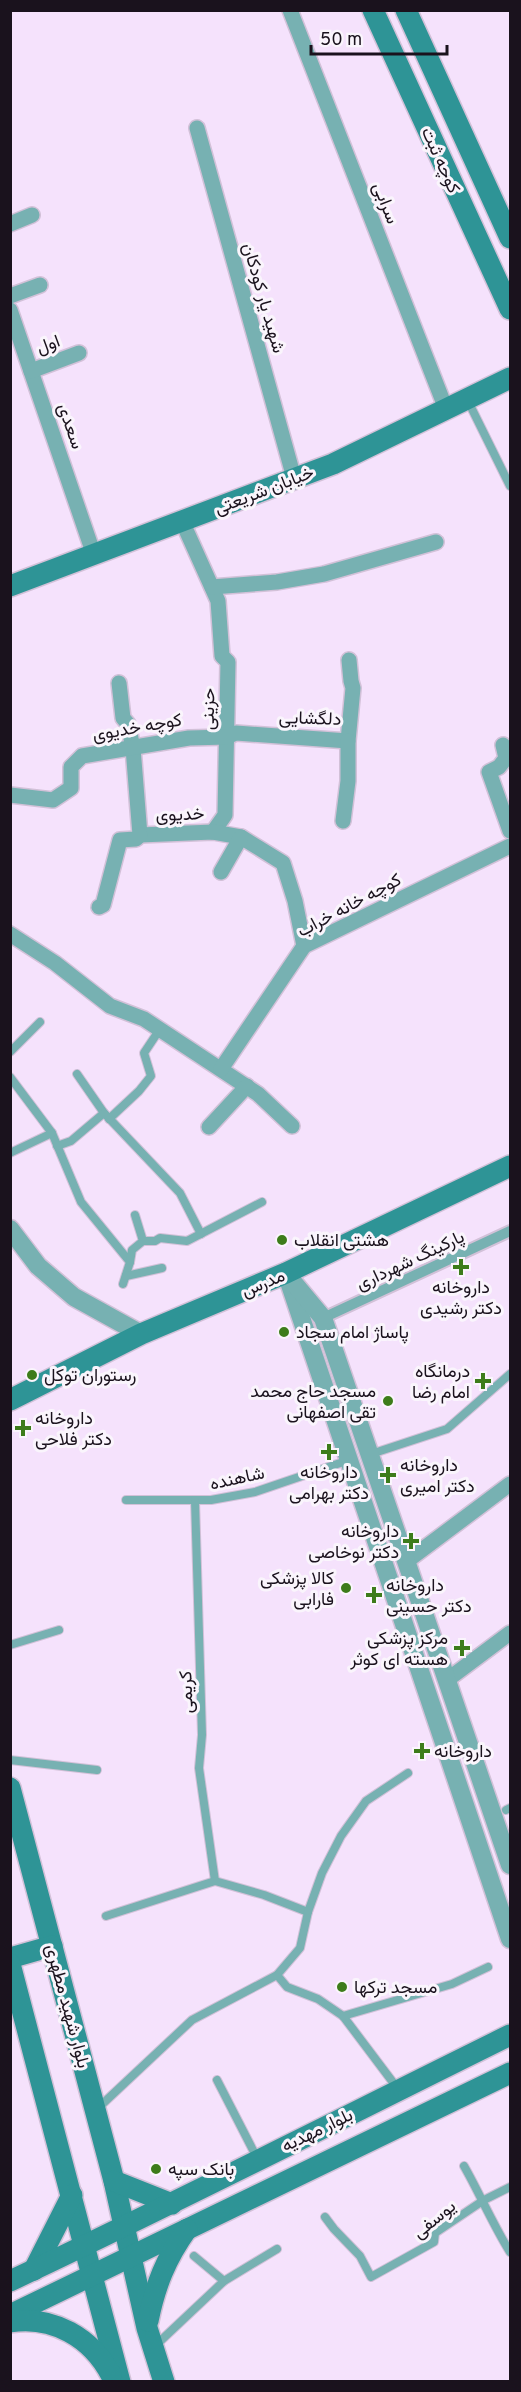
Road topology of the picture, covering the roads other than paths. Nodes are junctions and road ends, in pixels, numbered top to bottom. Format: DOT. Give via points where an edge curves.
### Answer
graph roads {
  1 [pos="290,10"];
  2 [pos="373,10"];
  3 [pos="406,10"];
  4 [pos="197,128"];
  5 [pos="32,215"];
  6 [pos="10,224"];
  7 [pos="510,238"];
  8 [pos="489,266"];
  9 [pos="510,267"];
  10 [pos="40,285"];
  11 [pos="10,296"];
  12 [pos="510,309"];
  13 [pos="10,310"];
  14 [pos="79,353"];
  15 [pos="31,371"];
  16 [pos="510,378"];
  17 [pos="467,399"];
  18 [pos="446,409"];
  19 [pos="294,478"];
  20 [pos="510,486"];
  21 [pos="182,521"];
  22 [pos="436,542"];
  23 [pos="94,555"];
  24 [pos="10,586"];
  25 [pos="212,587"];
  26 [pos="349,660"];
  27 [pos="119,683"];
  28 [pos="227,737"];
  29 [pos="348,741"];
  30 [pos="503,745"];
  31 [pos="133,747"];
  32 [pos="10,795"];
  33 [pos="343,821"];
  34 [pos="510,831"];
  35 [pos="213,832"];
  36 [pos="140,835"];
  37 [pos="241,837"];
  38 [pos="510,846"];
  39 [pos="221,873"];
  40 [pos="99,907"];
  41 [pos="10,934"];
  42 [pos="304,946"];
  43 [pos="40,1022"];
  44 [pos="160,1029"];
  45 [pos="10,1052"];
  46 [pos="221,1069"];
  47 [pos="77,1074"];
  48 [pos="10,1077"];
  49 [pos="247,1086"];
  50 [pos="107,1116"];
  51 [pos="292,1126"];
  52 [pos="209,1127"];
  53 [pos="52,1133"];
  54 [pos="57,1146"];
  55 [pos="10,1154"];
  56 [pos="510,1166"];
  57 [pos="262,1202"];
  58 [pos="135,1215"];
  59 [pos="10,1229"];
  60 [pos="510,1231"];
  61 [pos="201,1234"];
  62 [pos="143,1241"];
  63 [pos="130,1262"];
  64 [pos="162,1268"];
  65 [pos="286,1273"];
  66 [pos="323,1318"];
  67 [pos="141,1334"];
  68 [pos="510,1374"];
  69 [pos="12,1400"];
  70 [pos="371,1454"];
  71 [pos="349,1460"];
  72 [pos="510,1484"];
  73 [pos="126,1500"];
  74 [pos="195,1500"];
  75 [pos="407,1562"];
  76 [pos="59,1630"];
  77 [pos="510,1633"];
  78 [pos="10,1645"];
  79 [pos="447,1680"];
  80 [pos="10,1760"];
  81 [pos="97,1770"];
  82 [pos="408,1773"];
  83 [pos="10,1788"];
  84 [pos="510,1865"];
  85 [pos="214,1881"];
  86 [pos="308,1912"];
  87 [pos="106,1916"];
  88 [pos="510,1939"];
  89 [pos="52,1946"];
  90 [pos="10,1958"];
  91 [pos="10,1964"];
  92 [pos="488,1967"];
  93 [pos="277,1975"];
  94 [pos="343,2016"];
  95 [pos="510,2035"];
  96 [pos="510,2073"];
  97 [pos="217,2080"];
  98 [pos="399,2090"];
  99 [pos="96,2110"];
  100 [pos="258,2159"];
  101 [pos="464,2166"];
  102 [pos="114,2181"];
  103 [pos="510,2187"];
  104 [pos="72,2195"];
  105 [pos="484,2200"];
  106 [pos="172,2204"];
  107 [pos="325,2217"];
  108 [pos="124,2226"];
  109 [pos="188,2228"];
  110 [pos="85,2245"];
  111 [pos="277,2249"];
  112 [pos="510,2252"];
  113 [pos="131,2255"];
  114 [pos="194,2256"];
  115 [pos="34,2270"];
  116 [pos="93,2274"];
  117 [pos="10,2281"];
  118 [pos="224,2281"];
  119 [pos="10,2315"];
  120 [pos="10,2322"];
  121 [pos="151,2338"];
  122 [pos="115,2382"];
  123 [pos="120,2382"];
  124 [pos="164,2382"];
  1 -- 18 [label="street, سرابی"];
  2 -- 8 [label="main road, کوچه ثبت"];
  3 -- 7 [label="main road, کوچه ثبت"];
  4 -- 19 [label="street, شهید یار کودکان"];
  5 -- 6 [label="street"];
  8 -- 9 [label="main road" via="499,270"];
  8 -- 12 [label="main road, کوچه ثبت"];
  10 -- 11 [label="street"];
  13 -- 15 [label="street, سعدی"];
  14 -- 15 [label="street, اول"];
  15 -- 23 [label="street, سعدی"];
  16 -- 17 [label="main road, خیابان شریعتی"];
  17 -- 18 [label="main road, خیابان شریعتی"];
  17 -- 20 [label="lane"];
  18 -- 19 [label="main road, خیابان شریعتی" via="333,464"];
  19 -- 21 [label="main road, خیابان شریعتی"];
  21 -- 23 [label="main road, خیابان شریعتی"];
  21 -- 25 [label="street, حزینی"];
  22 -- 25 [label="street" via="324,574"];
  23 -- 24 [label="main road, خیابان شریعتی"];
  25 -- 28 [label="street, حزینی" via="218,601 222,656 228,662"];
  26 -- 29 [label="street, دلگشایی" via="353,688"];
  27 -- 31 [label="street, خدیوی" via="123,718"];
  28 -- 29 [label="street, دلگشایی" via="236,733"];
  28 -- 31 [label="street, کوچه خدیوی" via="189,738"];
  28 -- 35 [label="street, حزینی" via="225,815"];
  29 -- 33 [label="street"];
  30 -- 34 [label="street" via="506,758 489,772"];
  31 -- 32 [label="street, کوچه خدیوی" via="82,756 71,767 71,788 53,800"];
  31 -- 36 [label="street, خدیوی"];
  35 -- 36 [label="street, خدیوی"];
  35 -- 37 [label="street, خدیوی"];
  36 -- 40 [label="street" via="120,840 107,894"];
  37 -- 39 [label="street"];
  37 -- 42 [label="street, خدیوی" via="283,863"];
  38 -- 42 [label="street, کوچه خانه خراب"];
  41 -- 44 [label="street" via="110,1006"];
  42 -- 46 [label="street, کوچه خانه خراب"];
  43 -- 45 [label="lane"];
  44 -- 46 [label="street"];
  44 -- 50 [label="lane" via="144,1053 151,1076 139,1091"];
  46 -- 49 [label="street"];
  47 -- 50 [label="lane"];
  48 -- 53 [label="lane"];
  49 -- 51 [label="street"];
  49 -- 52 [label="street"];
  50 -- 54 [label="lane"];
  50 -- 61 [label="lane" via="180,1193"];
  53 -- 54 [label="lane"];
  53 -- 55 [label="lane"];
  54 -- 63 [label="lane" via="81,1202"];
  56 -- 65 [label="main road, مدرس"];
  57 -- 61 [label="lane"];
  58 -- 62 [label="lane"];
  59 -- 67 [label="street" via="38,1266 74,1297"];
  60 -- 66 [label="street, پارکینگ شهرداری"];
  61 -- 62 [label="lane" via="187,1241"];
  62 -- 63 [label="lane" via="132,1250"];
  63 -- 64 [label="lane" via="124,1280"];
  65 -- 66 [label="street"];
  65 -- 67 [label="main road, مدرس"];
  65 -- 71 [label="street"];
  66 -- 70 [label="street"];
  67 -- 69 [label="main road, مدرس"];
  68 -- 70 [label="lane" via="447,1429"];
  70 -- 75 [label="street"];
  71 -- 74 [label="lane, شاهنده" via="255,1492"];
  71 -- 88 [label="street"];
  72 -- 75 [label="street"];
  73 -- 74 [label="lane, شاهنده"];
  74 -- 85 [label="lane, کریمی" via="200,1768"];
  75 -- 79 [label="street"];
  76 -- 78 [label="lane"];
  77 -- 79 [label="street"];
  79 -- 84 [label="street"];
  80 -- 81 [label="lane"];
  82 -- 86 [label="lane" via="366,1801 341,1836"];
  83 -- 89 [label="main road, بلوار شهید مطهری"];
  85 -- 86 [label="lane"];
  85 -- 87 [label="lane"];
  86 -- 93 [label="lane" via="300,1948"];
  89 -- 90 [label="main road"];
  89 -- 99 [label="main road, بلوار شهید مطهری"];
  91 -- 104 [label="main road"];
  92 -- 94 [label="lane" via="452,1984"];
  93 -- 94 [label="lane" via="287,1987 318,1999"];
  93 -- 99 [label="lane" via="192,2020"];
  94 -- 98 [label="lane"];
  95 -- 98 [label="main road, بلوار مهدیه"];
  96 -- 109 [label="main road, بلوار مهدیه"];
  97 -- 100 [label="lane"];
  98 -- 100 [label="main road, بلوار مهدیه"];
  99 -- 102 [label="main road, بلوار شهید مطهری"];
  100 -- 106 [label="main road, بلوار مهدیه"];
  101 -- 105 [label="lane"];
  102 -- 106 [label="main road"];
  102 -- 108 [label="main road, بلوار شهید مطهری"];
  103 -- 105 [label="lane"];
  104 -- 110 [label="main road"];
  104 -- 115 [label="main road"];
  105 -- 107 [label="lane, یوسفی" via="435,2233 434,2242 371,2277 360,2256"];
  105 -- 112 [label="lane"];
  106 -- 108 [label="main road, بلوار مهدیه"];
  108 -- 110 [label="main road, بلوار مهدیه"];
  108 -- 113 [label="main road, بلوار شهید مطهری"];
  109 -- 113 [label="main road, بلوار مهدیه"];
  109 -- 121 [label="main road" via="159,2277"];
  110 -- 115 [label="main road, بلوار مهدیه"];
  110 -- 116 [label="main road"];
  111 -- 118 [label="lane"];
  113 -- 116 [label="main road, بلوار مهدیه"];
  113 -- 121 [label="main road, بلوار شهید مطهری"];
  114 -- 118 [label="lane"];
  115 -- 117 [label="main road, بلوار مهدیه"];
  116 -- 119 [label="main road, بلوار مهدیه"];
  116 -- 123 [label="main road"];
  118 -- 121 [label="lane"];
  120 -- 122 [label="main road" via="52,2325 78,2336 99,2353"];
  121 -- 124 [label="main road, بلوار شهید مطهری"];
}
